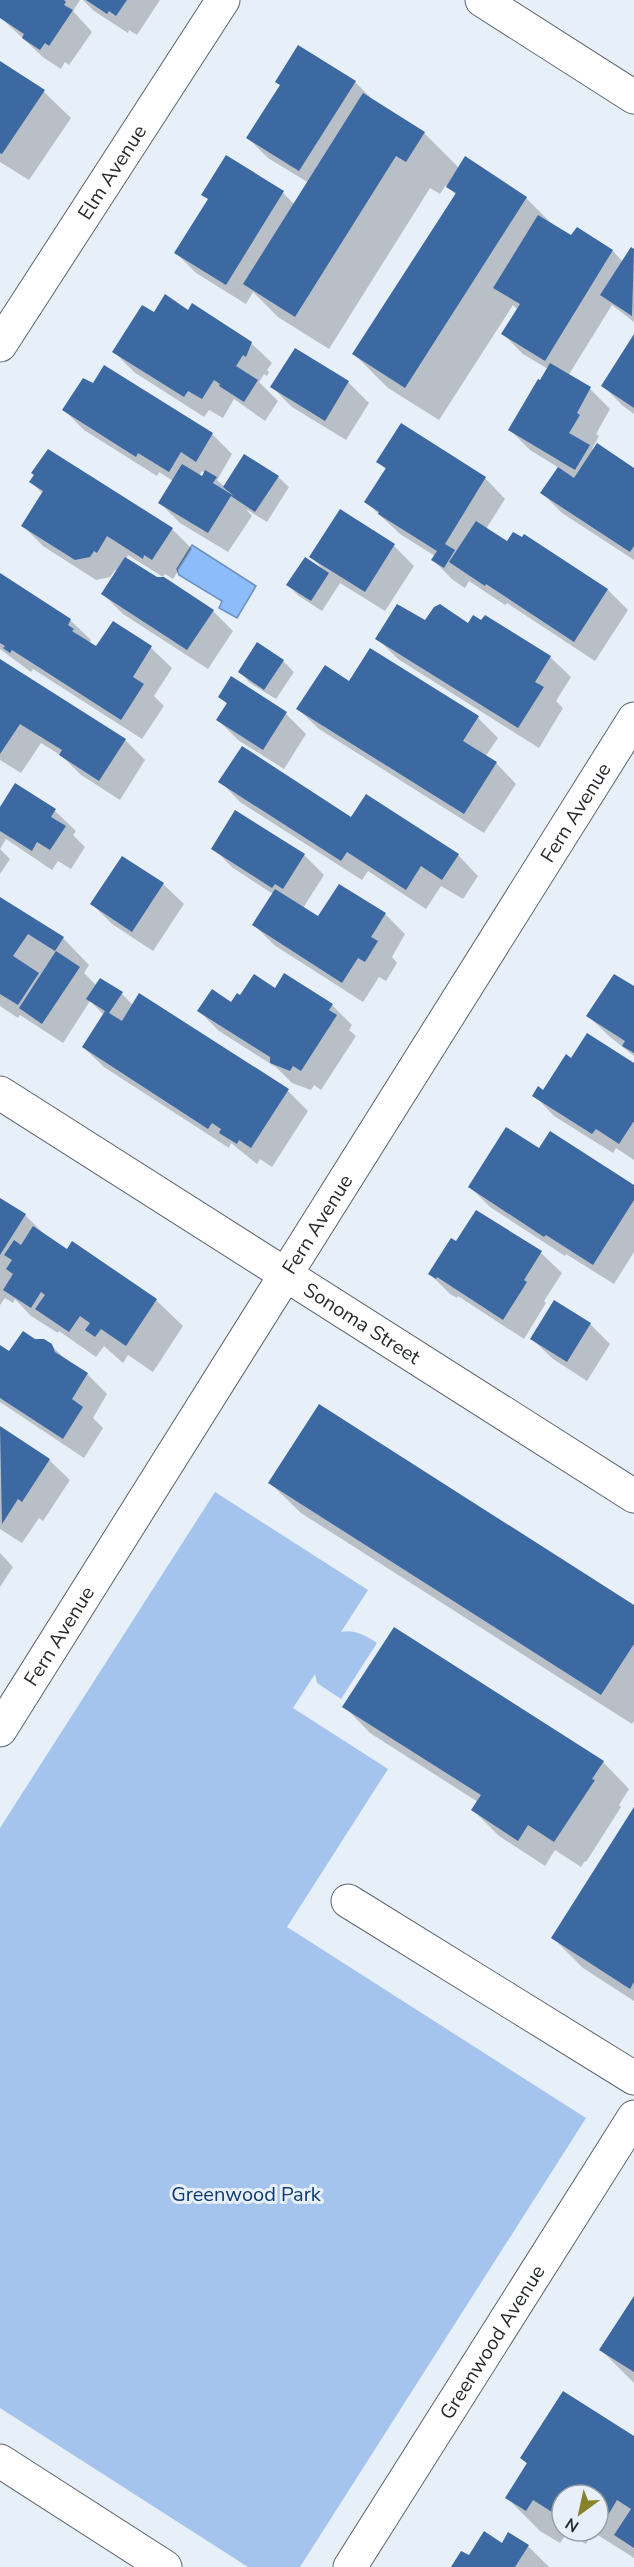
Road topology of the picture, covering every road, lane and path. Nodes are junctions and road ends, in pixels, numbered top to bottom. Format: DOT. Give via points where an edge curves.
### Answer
graph roads {
  1 [pos="223,0"];
  2 [pos="482,0"];
  3 [pos="634,97"];
  4 [pos="0,345"];
  5 [pos="634,719"];
  6 [pos="0,1093"];
  7 [pos="287,1274"];
  8 [pos="634,1496"];
  9 [pos="0,1730"];
  10 [pos="348,1901"];
  11 [pos="634,2078"];
  12 [pos="634,2117"];
  13 [pos="0,2461"];
  14 [pos="165,2567"];
  15 [pos="350,2567"];
  1 -- 4 [label="street, Elm Avenue"];
  2 -- 3 [label="street"];
  5 -- 7 [label="street, Fern Avenue"];
  6 -- 7 [label="street, Sonoma Street"];
  7 -- 8 [label="street, Sonoma Street"];
  7 -- 9 [label="street, Fern Avenue"];
  10 -- 11 [label="street"];
  12 -- 15 [label="street, Greenwood Avenue"];
  13 -- 14 [label="street"];
}
